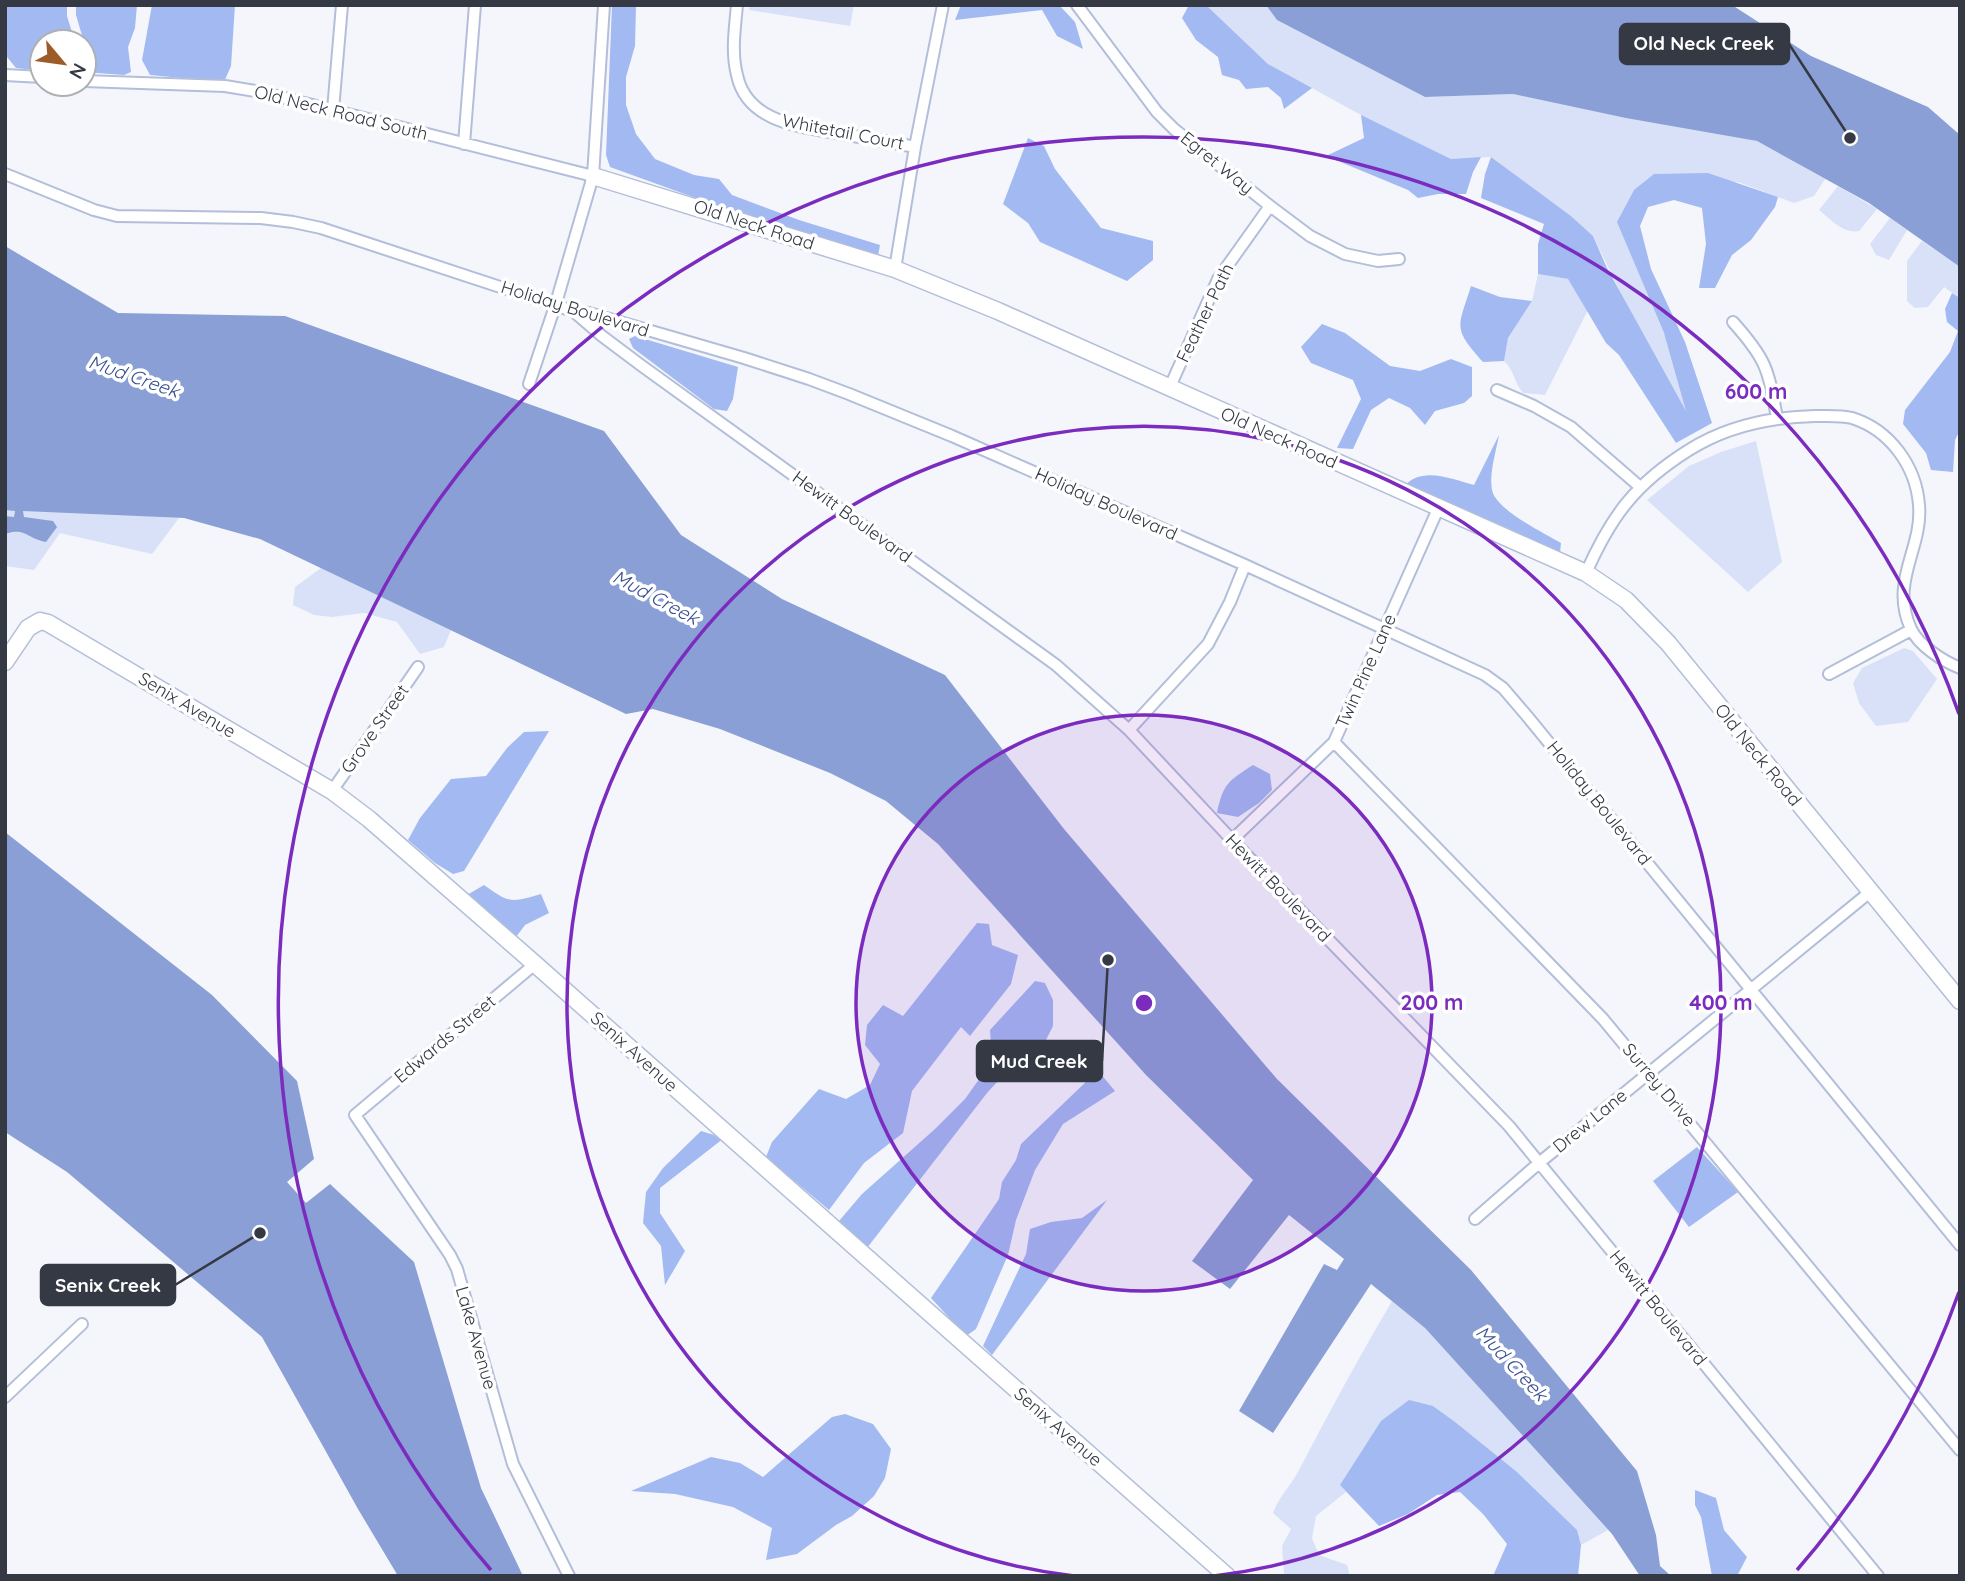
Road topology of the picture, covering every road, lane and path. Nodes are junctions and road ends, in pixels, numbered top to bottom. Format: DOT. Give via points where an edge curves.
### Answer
graph roads {
  1 [pos="342,5"];
  2 [pos="475,5"];
  3 [pos="604,5"];
  4 [pos="737,5"];
  5 [pos="943,5"];
  6 [pos="1077,5"];
  7 [pos="5,75"];
  8 [pos="28,76"];
  9 [pos="98,81"];
  10 [pos="333,110"];
  11 [pos="464,144"];
  12 [pos="915,147"];
  13 [pos="5,174"];
  14 [pos="593,176"];
  15 [pos="1270,206"];
  16 [pos="1399,259"];
  17 [pos="895,269"];
  18 [pos="556,303"];
  19 [pos="573,311"];
  20 [pos="1733,322"];
  21 [pos="528,384"];
  22 [pos="1169,389"];
  23 [pos="1497,390"];
  24 [pos="1777,418"];
  25 [pos="1639,486"];
  26 [pos="1438,509"];
  27 [pos="1245,565"];
  28 [pos="1586,573"];
  29 [pos="1385,630"];
  30 [pos="1911,630"];
  31 [pos="5,662"];
  32 [pos="418,667"];
  33 [pos="1960,668"];
  34 [pos="1829,674"];
  35 [pos="1129,730"];
  36 [pos="1334,742"];
  37 [pos="332,791"];
  38 [pos="1232,840"];
  39 [pos="1870,892"];
  40 [pos="535,964"];
  41 [pos="1752,990"];
  42 [pos="1960,1001"];
  43 [pos="1649,1073"];
  44 [pos="355,1115"];
  45 [pos="1539,1163"];
  46 [pos="1475,1219"];
  47 [pos="1960,1245"];
  48 [pos="82,1324"];
  49 [pos="5,1397"];
  50 [pos="1960,1450"];
  51 [pos="569,1576"];
  52 [pos="1227,1576"];
  53 [pos="1878,1576"];
  1 -- 10 [label="street"];
  2 -- 11 [label="street"];
  3 -- 14 [label="street"];
  4 -- 12 [label="street, Whitetail Court" via="733,49 737,76 750,101 762,111 785,123"];
  5 -- 12 [label="street"];
  6 -- 15 [label="street, Egret Way" via="1157,112"];
  7 -- 8 [label="street"];
  9 -- 10 [label="street, Old Neck Road South" via="225,86"];
  10 -- 11 [label="street, Old Neck Road South"];
  11 -- 14 [label="street, Old Neck Road South"];
  12 -- 17 [label="street"];
  13 -- 18 [label="street, Holiday Boulevard" via="117,216 261,218 321,228"];
  14 -- 17 [label="street, Old Neck Road"];
  14 -- 18 [label="street"];
  15 -- 16 [label="street, Egret Way" via="1310,236 1345,254 1378,261"];
  15 -- 22 [label="street, Feather Path" via="1218,279"];
  17 -- 22 [label="street, Old Neck Road"];
  18 -- 19 [label="street, Holiday Boulevard"];
  18 -- 21 [label="street"];
  19 -- 27 [label="street, Holiday Boulevard" via="809,379"];
  19 -- 35 [label="street, Hewitt Boulevard" via="642,366 1056,665"];
  20 -- 24 [label="street" via="1767,367"];
  22 -- 26 [label="street, Old Neck Road"];
  23 -- 25 [label="street" via="1571,427"];
  24 -- 25 [label="street" via="1703,440"];
  24 -- 30 [label="street" via="1849,417 1887,438 1900,452 1910,469 1920,507 1904,577"];
  25 -- 28 [label="street" via="1609,525"];
  26 -- 28 [label="street, Old Neck Road"];
  26 -- 29 [label="street, Twin Pine Lane"];
  27 -- 29 [label="street, Holiday Boulevard"];
  27 -- 35 [label="street" via="1208,644"];
  28 -- 39 [label="street, Old Neck Road" via="1615,591 1651,625"];
  29 -- 36 [label="street, Twin Pine Lane"];
  29 -- 41 [label="street, Holiday Boulevard" via="1485,675 1503,688"];
  30 -- 33 [label="street" via="1936,655"];
  30 -- 34 [label="street"];
  31 -- 37 [label="street, Senix Avenue" via="27,628 40,621 48,623"];
  32 -- 37 [label="street, Grove Street"];
  35 -- 38 [label="street, Hewitt Boulevard"];
  36 -- 38 [label="street, Twin Pine Lane"];
  36 -- 43 [label="street, Surrey Drive" via="1603,1019"];
  37 -- 40 [label="street, Senix Avenue"];
  38 -- 45 [label="street, Hewitt Boulevard" via="1509,1126"];
  39 -- 41 [label="street, Drew Lane"];
  39 -- 42 [label="street, Old Neck Road"];
  40 -- 44 [label="street, Edwards Street"];
  40 -- 52 [label="street, Senix Avenue"];
  41 -- 43 [label="street, Drew Lane"];
  41 -- 47 [label="street, Holiday Boulevard"];
  43 -- 45 [label="street, Drew Lane"];
  43 -- 50 [label="street, Surrey Drive"];
  44 -- 51 [label="street, Lake Avenue" via="457,1269 513,1464"];
  45 -- 46 [label="street, Drew Lane"];
  45 -- 53 [label="street, Hewitt Boulevard"];
  48 -- 49 [label="street"];
}
